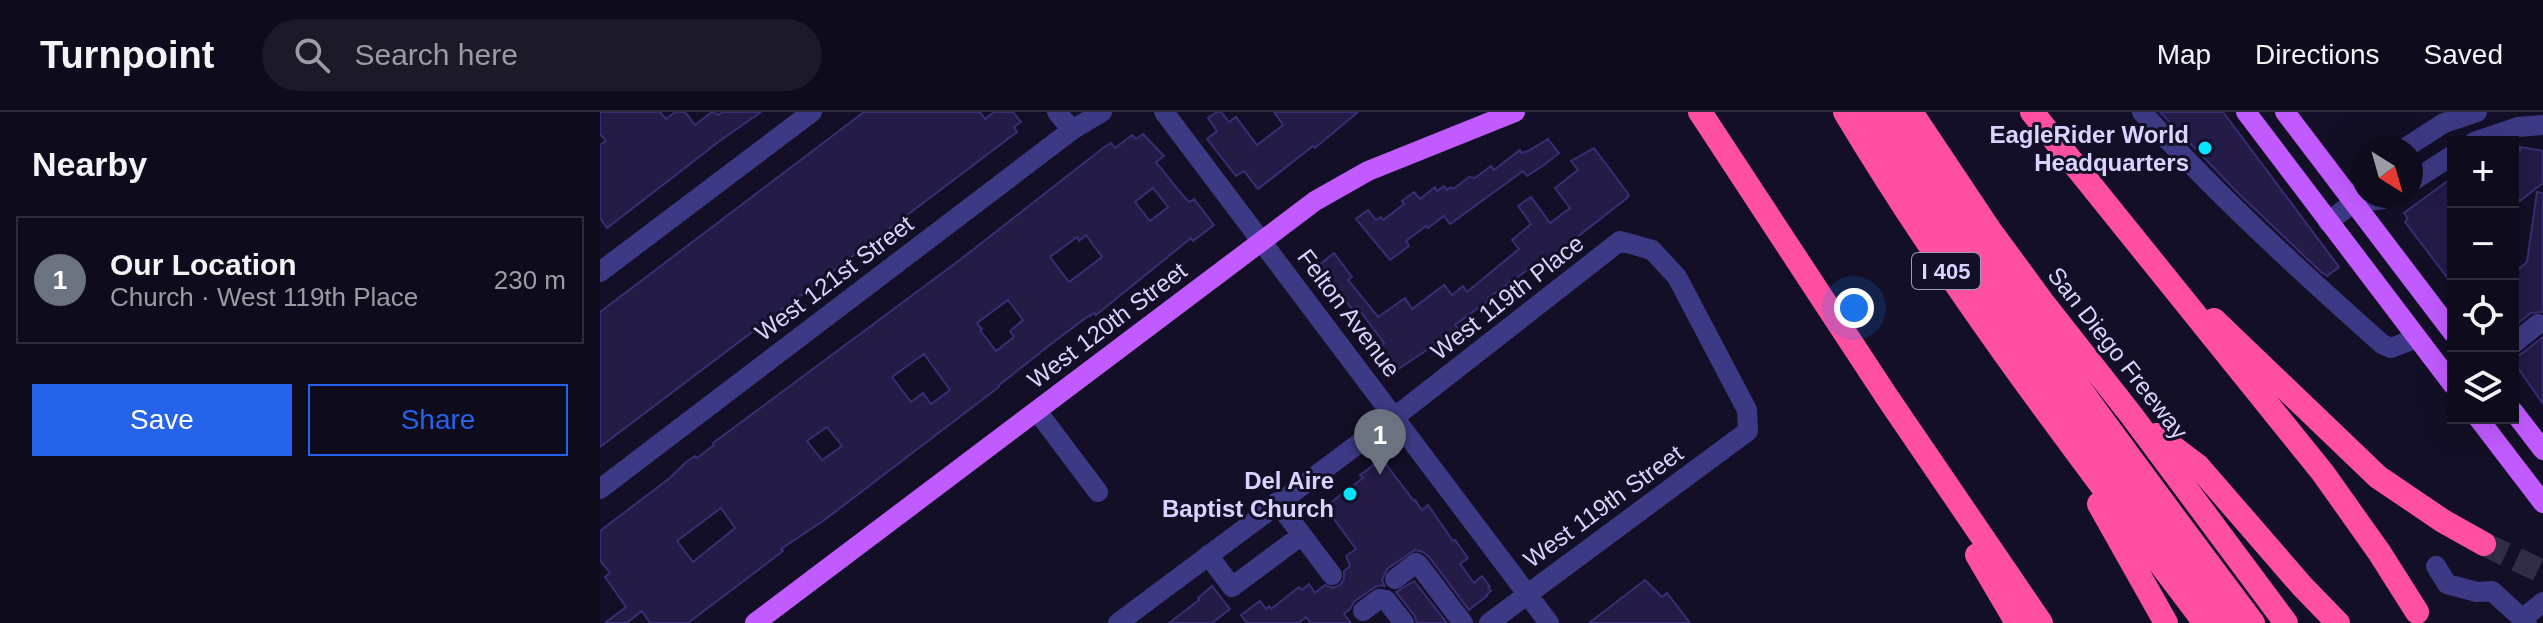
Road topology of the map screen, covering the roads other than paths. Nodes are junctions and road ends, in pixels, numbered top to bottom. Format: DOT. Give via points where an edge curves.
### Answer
graph roads {
  1 [pos="812,112"];
  2 [pos="1057,112"];
  3 [pos="1102,112"];
  4 [pos="1164,112"];
  5 [pos="1515,112"];
  6 [pos="1700,112"];
  7 [pos="1845,112"];
  8 [pos="1868,112"];
  9 [pos="1887,112"];
  10 [pos="1911,112"];
  11 [pos="2032,112"];
  12 [pos="2142,112"];
  13 [pos="2246,112"];
  14 [pos="2285,112"];
  15 [pos="2477,112"];
  16 [pos="1472,122"];
  17 [pos="2543,125"];
  18 [pos="1072,130"];
  19 [pos="2423,136"];
  20 [pos="2492,136"];
  21 [pos="2447,159"];
  22 [pos="2423,174"];
  23 [pos="2351,200"];
  24 [pos="2351,205"];
  25 [pos="2357,208"];
  26 [pos="2328,222"];
  27 [pos="1262,241"];
  28 [pos="2151,261"];
  29 [pos="600,272"];
  30 [pos="2538,324"];
  31 [pos="2447,325"];
  32 [pos="2417,338"];
  33 [pos="2519,339"];
  34 [pos="2447,377"];
  35 [pos="1887,397"];
  36 [pos="1037,411"];
  37 [pos="1395,416"];
  38 [pos="2132,416"];
  39 [pos="2519,419"];
  40 [pos="2483,424"];
  41 [pos="2055,425"];
  42 [pos="1748,431"];
  43 [pos="2543,450"];
  44 [pos="600,489"];
  45 [pos="1098,492"];
  46 [pos="1277,502"];
  47 [pos="2543,503"];
  48 [pos="1302,535"];
  49 [pos="2484,544"];
  50 [pos="1208,555"];
  51 [pos="2436,566"];
  52 [pos="1332,575"];
  53 [pos="1395,579"];
  54 [pos="1527,594"];
  55 [pos="2543,602"];
  56 [pos="1363,611"];
  57 [pos="2417,612"];
  58 [pos="2524,621"];
  59 [pos="755,623"];
  60 [pos="1118,623"];
  61 [pos="1404,623"];
  62 [pos="1463,623"];
  63 [pos="1489,623"];
  64 [pos="1549,623"];
  65 [pos="2017,623"];
  66 [pos="2041,623"];
  67 [pos="2166,623"];
  68 [pos="2205,623"];
  69 [pos="2228,623"];
  70 [pos="2253,623"];
  71 [pos="2286,623"];
  72 [pos="2338,623"];
  1 -- 29 [label="street"];
  2 -- 18 [label="street"];
  3 -- 18 [label="street, West 121st Street"];
  4 -- 27 [label="street, Felton Avenue"];
  5 -- 16 [label="main road, West 120th Street"];
  6 -- 35 [label="highway"];
  7 -- 41 [label="highway, I 405" via="1940,263"];
  8 -- 69 [label="highway" via="2034,363"];
  9 -- 70 [label="highway" via="2094,410"];
  10 -- 38 [label="highway, San Diego Freeway / I 405" via="1989,229"];
  11 -- 28 [label="highway"];
  12 -- 32 [label="street" via="2204,179 2382,344 2391,348"];
  13 -- 26 [label="main road"];
  14 -- 23 [label="main road"];
  15 -- 19 [label="street"];
  16 -- 27 [label="main road, West 120th Street" via="1315,201"];
  17 -- 20 [label="street"];
  18 -- 44 [label="street, West 121st Street"];
  21 -- 22 [label="street"];
  24 -- 26 [label="street"];
  25 -- 31 [label="main road"];
  26 -- 32 [label="main road"];
  27 -- 36 [label="main road, West 120th Street"];
  27 -- 37 [label="street, Felton Avenue"];
  28 -- 49 [label="highway" via="2378,477"];
  28 -- 57 [label="highway" via="2341,497"];
  30 -- 33 [label="street"];
  32 -- 34 [label="main road"];
  35 -- 65 [label="highway"];
  35 -- 66 [label="highway"];
  36 -- 45 [label="street"];
  36 -- 59 [label="main road, West 120th Street"];
  37 -- 42 [label="street, West 119th Place" via="1620,241 1652,250 1677,277 1747,410"];
  37 -- 46 [label="street, West 119th Place"];
  37 -- 54 [label="street, Felton Avenue"];
  38 -- 71 [label="highway, San Diego Freeway / I 405"];
  38 -- 72 [label="highway" via="2198,466"];
  39 -- 43 [label="main road"];
  40 -- 47 [label="main road"];
  41 -- 67 [label="highway"];
  41 -- 68 [label="highway, I 405"];
  42 -- 54 [label="street, West 119th Street"];
  46 -- 48 [label="street"];
  46 -- 50 [label="street, West 119th Place"];
  48 -- 50 [label="street" via="1232,587"];
  48 -- 52 [label="street"];
  50 -- 60 [label="street, West 119th Place"];
  51 -- 58 [label="street" via="2447,584 2492,591"];
  53 -- 62 [label="street" via="1416,563"];
  54 -- 63 [label="street, West 119th Street"];
  54 -- 64 [label="street, Felton Avenue"];
  55 -- 58 [label="street"];
  56 -- 61 [label="street" via="1386,600"];
}
